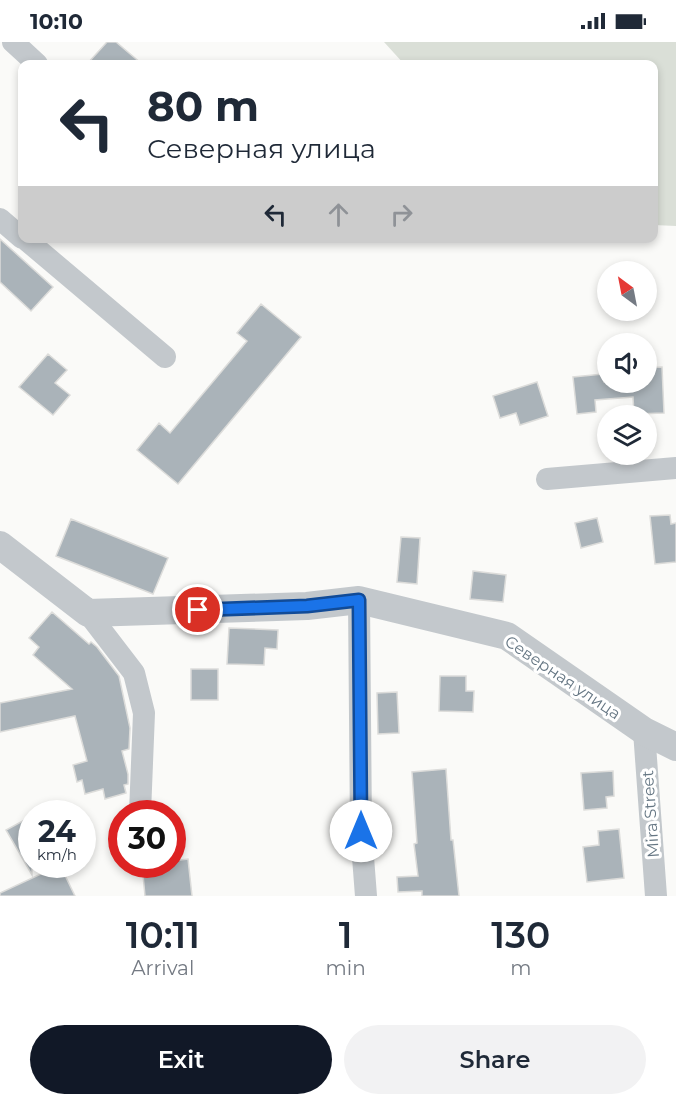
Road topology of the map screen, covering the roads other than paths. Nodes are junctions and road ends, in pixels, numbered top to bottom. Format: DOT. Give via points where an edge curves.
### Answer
graph roads {
  1 [pos="13,42"];
  2 [pos="33,60"];
  3 [pos="0,219"];
  4 [pos="18,234"];
  5 [pos="29,243"];
  6 [pos="165,357"];
  7 [pos="676,468"];
  8 [pos="547,479"];
  9 [pos="0,545"];
  10 [pos="359,600"];
  11 [pos="88,613"];
  12 [pos="644,731"];
  13 [pos="676,747"];
  14 [pos="141,800"];
  15 [pos="366,896"];
  16 [pos="656,896"];
  1 -- 2 [label="street"];
  3 -- 4 [label="street"];
  5 -- 6 [label="street"];
  7 -- 8 [label="street"];
  9 -- 11 [label="street"];
  10 -- 11 [label="street, Северная улица" via="307,606"];
  10 -- 12 [label="street, Северная улица" via="507,636"];
  10 -- 15 [label="street" via="361,831"];
  11 -- 14 [label="street" via="134,673 144,713"];
  12 -- 13 [label="street, Северная улица"];
  12 -- 16 [label="street, Mira Street"];
}
